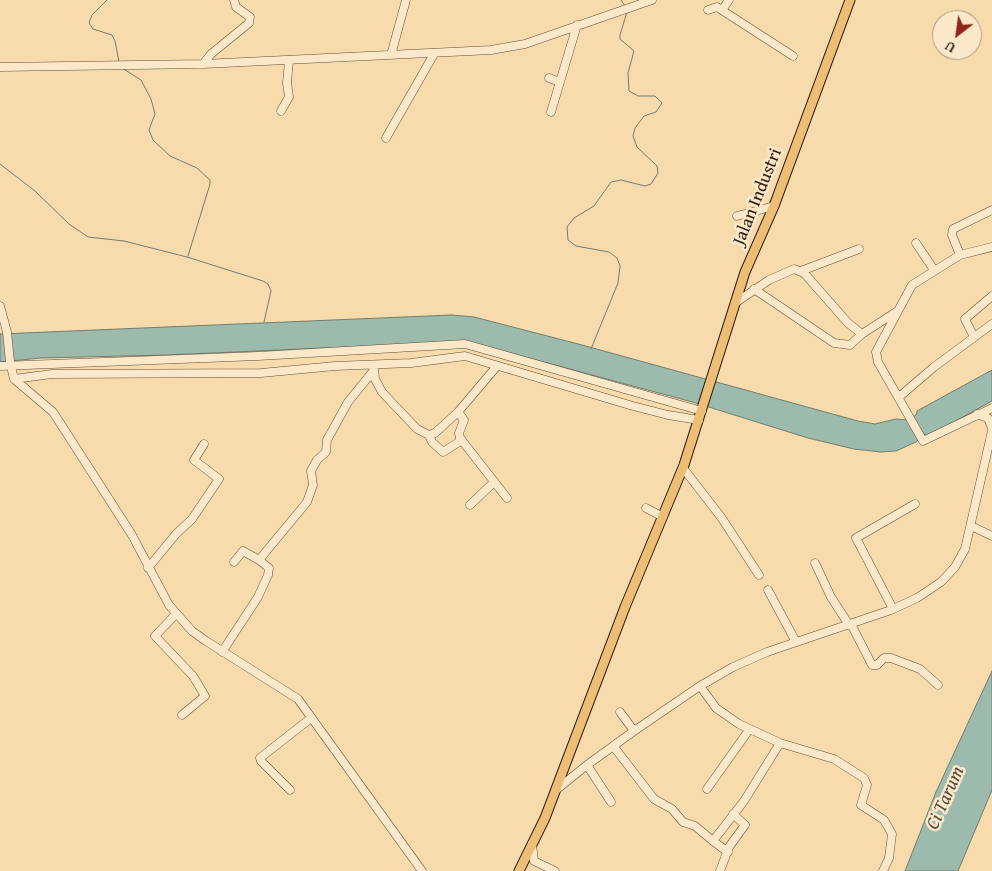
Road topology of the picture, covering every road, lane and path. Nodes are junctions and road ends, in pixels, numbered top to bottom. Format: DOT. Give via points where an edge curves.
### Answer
graph roads {
  1 [pos="234,0"];
  2 [pos="406,0"];
  3 [pos="652,0"];
  4 [pos="729,0"];
  5 [pos="850,0"];
  6 [pos="708,10"];
  7 [pos="722,10"];
  8 [pos="577,25"];
  9 [pos="434,54"];
  10 [pos="391,55"];
  11 [pos="793,56"];
  12 [pos="290,61"];
  13 [pos="202,64"];
  14 [pos="0,67"];
  15 [pos="549,78"];
  16 [pos="560,82"];
  17 [pos="281,111"];
  18 [pos="551,112"];
  19 [pos="386,138"];
  20 [pos="774,206"];
  21 [pos="992,210"];
  22 [pos="737,216"];
  23 [pos="916,244"];
  24 [pos="992,247"];
  25 [pos="859,249"];
  26 [pos="960,255"];
  27 [pos="934,270"];
  28 [pos="801,271"];
  29 [pos="754,290"];
  30 [pos="992,296"];
  31 [pos="734,303"];
  32 [pos="0,306"];
  33 [pos="898,310"];
  34 [pos="992,324"];
  35 [pos="4,327"];
  36 [pos="862,334"];
  37 [pos="974,338"];
  38 [pos="10,364"];
  39 [pos="0,366"];
  40 [pos="497,366"];
  41 [pos="374,367"];
  42 [pos="14,379"];
  43 [pos="899,397"];
  44 [pos="992,408"];
  45 [pos="458,412"];
  46 [pos="701,413"];
  47 [pos="976,414"];
  48 [pos="992,429"];
  49 [pos="429,435"];
  50 [pos="462,440"];
  51 [pos="204,444"];
  52 [pos="682,468"];
  53 [pos="494,482"];
  54 [pos="507,498"];
  55 [pos="915,504"];
  56 [pos="470,505"];
  57 [pos="646,508"];
  58 [pos="663,517"];
  59 [pos="971,526"];
  60 [pos="992,536"];
  61 [pos="259,560"];
  62 [pos="234,562"];
  63 [pos="815,563"];
  64 [pos="148,568"];
  65 [pos="759,575"];
  66 [pos="768,590"];
  67 [pos="893,608"];
  68 [pos="176,614"];
  69 [pos="850,624"];
  70 [pos="796,642"];
  71 [pos="222,652"];
  72 [pos="938,685"];
  73 [pos="700,686"];
  74 [pos="620,712"];
  75 [pos="182,715"];
  76 [pos="311,718"];
  77 [pos="749,730"];
  78 [pos="634,732"];
  79 [pos="780,743"];
  80 [pos="614,747"];
  81 [pos="586,764"];
  82 [pos="707,789"];
  83 [pos="290,790"];
  84 [pos="556,790"];
  85 [pos="611,802"];
  86 [pos="733,814"];
  87 [pos="532,841"];
  88 [pos="713,841"];
  89 [pos="728,852"];
  90 [pos="422,871"];
  91 [pos="519,871"];
  92 [pos="555,871"];
  93 [pos="720,871"];
  94 [pos="884,871"];
  1 -- 13 [label="street" via="250,21"];
  2 -- 10 [label="street"];
  3 -- 8 [label="street"];
  4 -- 7 [label="street"];
  5 -- 20 [label="main road, Jalan Industri"];
  6 -- 7 [label="street" via="716,7"];
  7 -- 11 [label="street"];
  8 -- 9 [label="street" via="516,47"];
  8 -- 16 [label="street"];
  9 -- 10 [label="street"];
  9 -- 19 [label="street"];
  10 -- 12 [label="street"];
  12 -- 13 [label="street"];
  12 -- 17 [label="street" via="289,97"];
  13 -- 14 [label="street"];
  15 -- 16 [label="street"];
  16 -- 18 [label="street"];
  20 -- 22 [label="street"];
  20 -- 31 [label="main road, Jalan Industri"];
  21 -- 26 [label="street" via="953,229 952,235"];
  23 -- 27 [label="street"];
  24 -- 26 [label="street"];
  25 -- 28 [label="street"];
  26 -- 27 [label="street"];
  27 -- 33 [label="street" via="908,289"];
  28 -- 29 [label="street" via="786,271"];
  28 -- 36 [label="street"];
  29 -- 31 [label="street"];
  29 -- 36 [label="street" via="834,343 850,345"];
  30 -- 37 [label="street" via="965,319"];
  31 -- 46 [label="main road, Jalan Industri"];
  32 -- 35 [label="street"];
  33 -- 36 [label="street"];
  33 -- 43 [label="street" via="876,352 878,362"];
  34 -- 37 [label="street"];
  35 -- 38 [label="street"];
  37 -- 43 [label="street"];
  38 -- 39 [label="street"];
  38 -- 42 [label="street"];
  38 -- 46 [label="street" via="258,356 465,344"];
  40 -- 41 [label="street" via="466,356"];
  40 -- 45 [label="street"];
  40 -- 46 [label="street" via="668,415"];
  41 -- 42 [label="street" via="261,373 52,374"];
  41 -- 49 [label="street" via="382,392 418,429"];
  41 -- 61 [label="street" via="326,440 326,452 311,471 313,484 307,502"];
  42 -- 64 [label="street" via="53,412 132,536"];
  43 -- 47 [label="street" via="923,441"];
  44 -- 47 [label="street"];
  45 -- 49 [label="street"];
  45 -- 50 [label="street" via="464,420 459,433"];
  46 -- 52 [label="main road, Jalan Industri"];
  47 -- 48 [label="street" via="986,416"];
  48 -- 59 [label="street"];
  49 -- 50 [label="street" via="443,452"];
  50 -- 53 [label="street"];
  51 -- 64 [label="street" via="194,460 219,479 192,519"];
  52 -- 58 [label="main road, Jalan Industri"];
  52 -- 65 [label="street" via="721,517"];
  53 -- 54 [label="street"];
  53 -- 56 [label="street"];
  55 -- 67 [label="street" via="856,538"];
  57 -- 58 [label="street"];
  58 -- 84 [label="main road, Jalan Industri" via="625,607"];
  59 -- 60 [label="street"];
  59 -- 67 [label="street" via="961,557 948,576 927,592"];
  61 -- 62 [label="street" via="243,551"];
  61 -- 71 [label="street" via="269,568 268,575 258,597"];
  63 -- 69 [label="street" via="831,597"];
  64 -- 68 [label="street"];
  66 -- 70 [label="street"];
  67 -- 69 [label="street"];
  68 -- 71 [label="street" via="196,634"];
  68 -- 75 [label="street" via="155,636 194,676 204,696"];
  69 -- 70 [label="street"];
  69 -- 72 [label="street" via="872,665 891,658 920,669"];
  70 -- 73 [label="street" via="745,661"];
  71 -- 76 [label="street" via="295,696"];
  73 -- 77 [label="street" via="722,713"];
  73 -- 78 [label="street"];
  74 -- 78 [label="street"];
  76 -- 83 [label="street" via="260,758"];
  76 -- 90 [label="street"];
  77 -- 79 [label="street"];
  77 -- 82 [label="street"];
  78 -- 80 [label="street"];
  79 -- 86 [label="street"];
  79 -- 94 [label="street" via="834,759 867,781 861,805 884,820 892,834"];
  80 -- 81 [label="street"];
  80 -- 88 [label="street" via="654,799"];
  81 -- 84 [label="street"];
  81 -- 85 [label="street"];
  84 -- 87 [label="main road, Jalan Industri"];
  86 -- 88 [label="street"];
  86 -- 89 [label="street" via="745,825"];
  87 -- 91 [label="main road, Jalan Industri"];
  87 -- 92 [label="street" via="534,861"];
  88 -- 89 [label="street"];
  89 -- 93 [label="street"];
}
